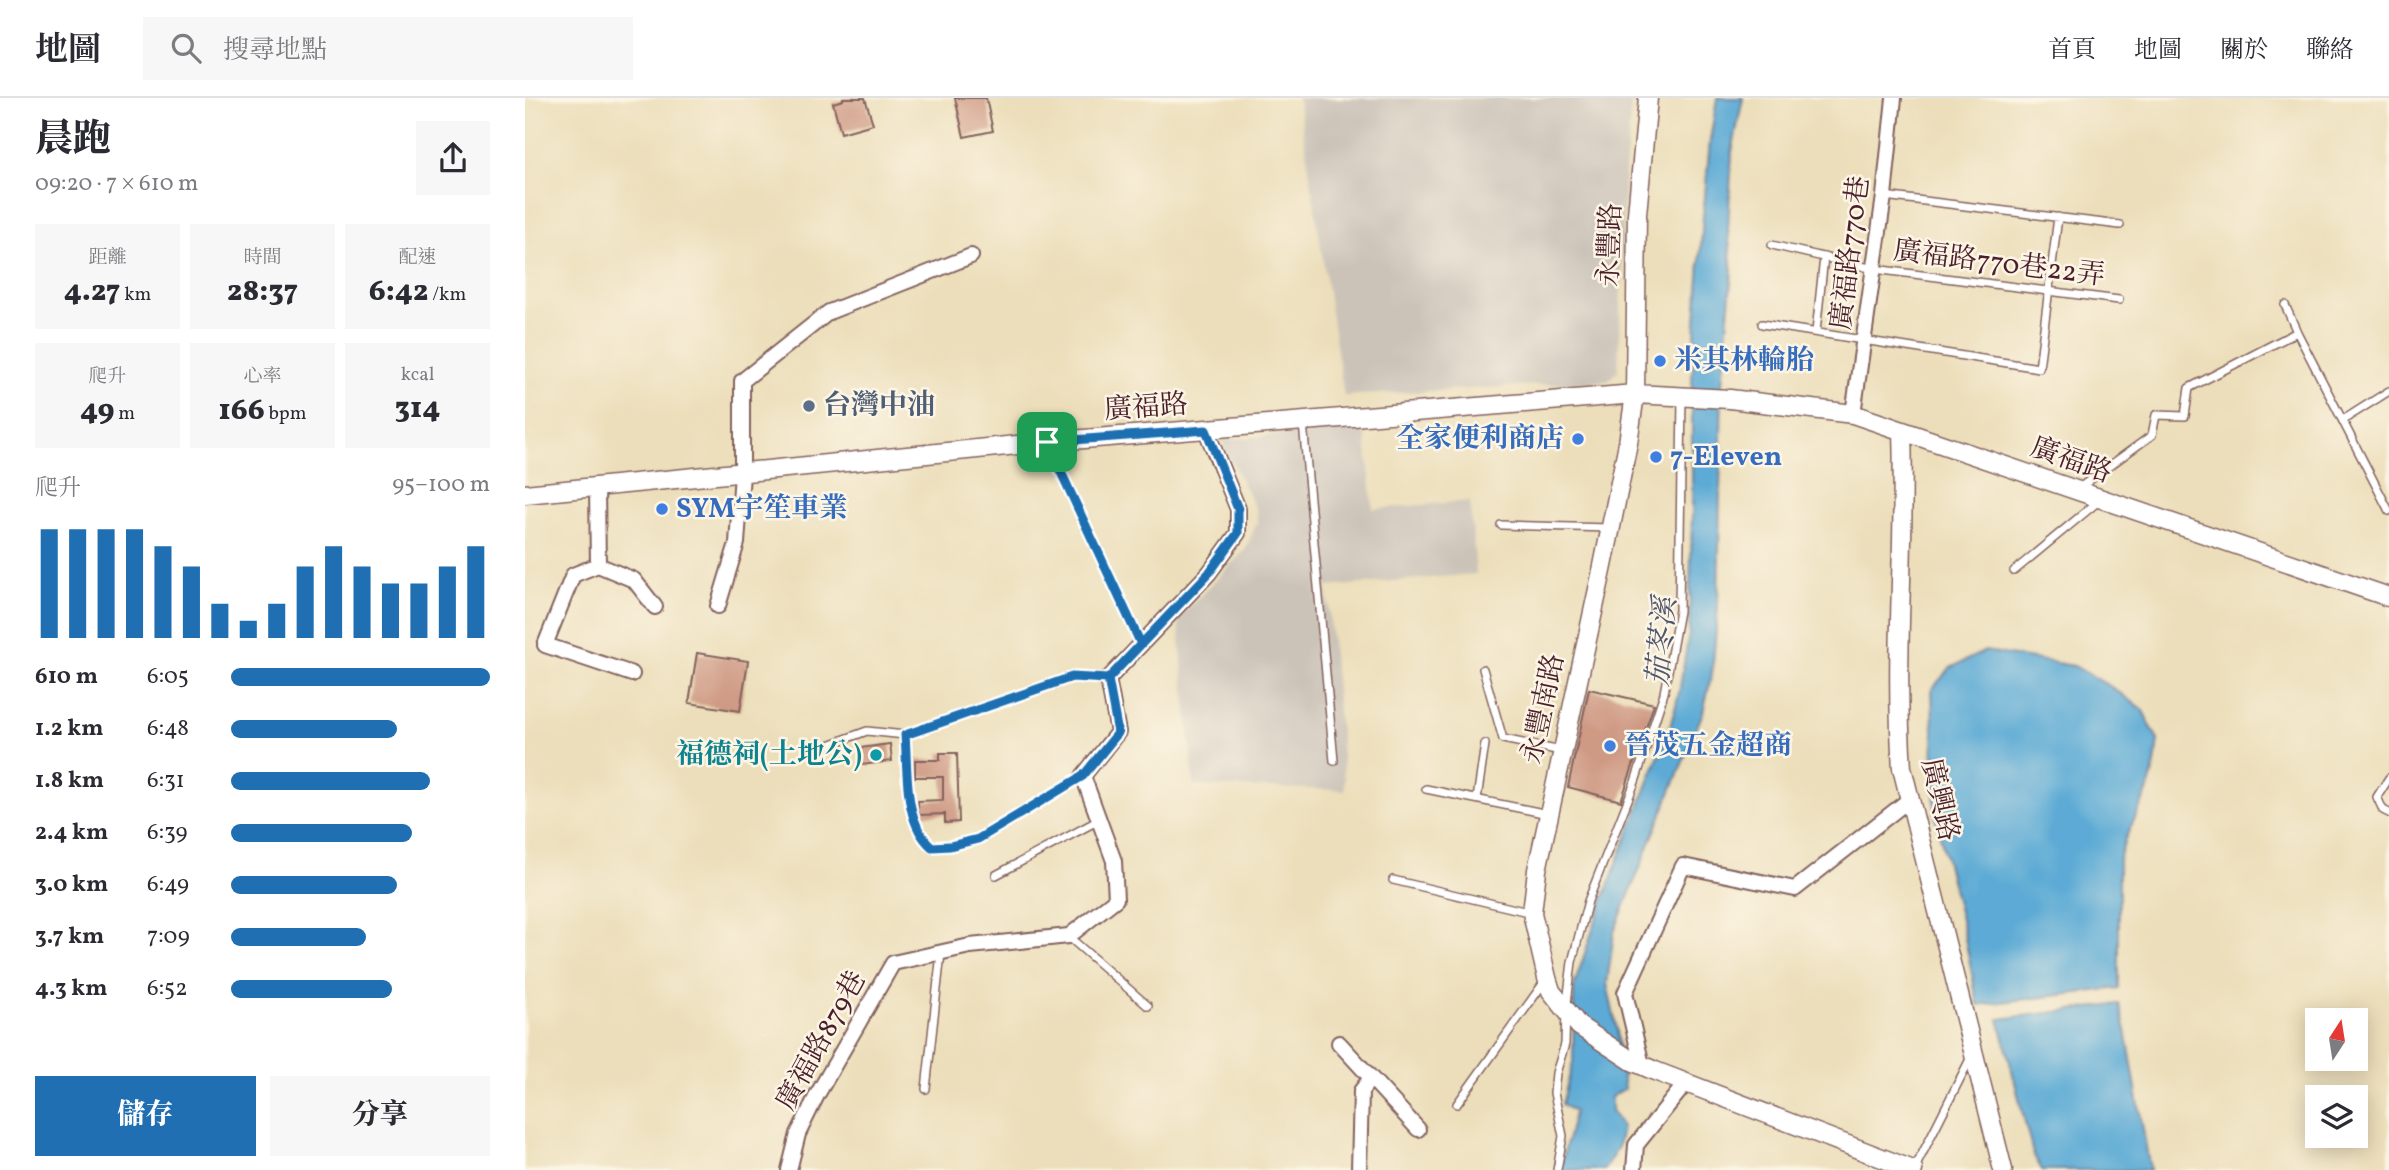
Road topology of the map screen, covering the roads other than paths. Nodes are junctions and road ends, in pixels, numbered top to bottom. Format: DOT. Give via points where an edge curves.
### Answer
graph roads {
  1 [pos="1648,98"];
  2 [pos="1894,98"];
  3 [pos="1884,196"];
  4 [pos="2058,217"];
  5 [pos="2120,225"];
  6 [pos="1772,244"];
  7 [pos="971,256"];
  8 [pos="1824,257"];
  9 [pos="1874,269"];
  10 [pos="2047,292"];
  11 [pos="2119,300"];
  12 [pos="2285,305"];
  13 [pos="1762,324"];
  14 [pos="1816,332"];
  15 [pos="2297,332"];
  16 [pos="1865,340"];
  17 [pos="2389,391"];
  18 [pos="1635,394"];
  19 [pos="1685,397"];
  20 [pos="1853,414"];
  21 [pos="2343,420"];
  22 [pos="1303,422"];
  23 [pos="1206,430"];
  24 [pos="1902,431"];
  25 [pos="1047,442"];
  26 [pos="742,474"];
  27 [pos="597,488"];
  28 [pos="2076,491"];
  29 [pos="525,494"];
  30 [pos="2101,500"];
  31 [pos="2389,511"];
  32 [pos="1501,525"];
  33 [pos="1610,528"];
  34 [pos="598,565"];
  35 [pos="2014,571"];
  36 [pos="2389,597"];
  37 [pos="718,606"];
  38 [pos="655,607"];
  39 [pos="1141,644"];
  40 [pos="1483,669"];
  41 [pos="632,674"];
  42 [pos="1108,679"];
  43 [pos="905,735"];
  44 [pos="1485,744"];
  45 [pos="815,750"];
  46 [pos="1562,751"];
  47 [pos="1333,761"];
  48 [pos="1083,776"];
  49 [pos="2389,778"];
  50 [pos="1426,789"];
  51 [pos="1477,799"];
  52 [pos="1910,799"];
  53 [pos="2389,813"];
  54 [pos="1548,814"];
  55 [pos="1100,820"];
  56 [pos="996,875"];
  57 [pos="1393,880"];
  58 [pos="1532,914"];
  59 [pos="1069,936"];
  60 [pos="941,953"];
  61 [pos="1547,978"];
  62 [pos="1148,1006"];
  63 [pos="1566,1011"];
  64 [pos="1339,1043"];
  65 [pos="1973,1053"];
  66 [pos="1642,1065"];
  67 [pos="1371,1078"];
  68 [pos="1686,1083"];
  69 [pos="926,1089"];
  70 [pos="1457,1104"];
  71 [pos="1418,1129"];
  72 [pos="789,1170"];
  73 [pos="1359,1170"];
  74 [pos="1557,1170"];
  75 [pos="1634,1170"];
  76 [pos="1913,1170"];
  77 [pos="2003,1170"];
  1 -- 18 [label="street, 永豐路" via="1637,214"];
  2 -- 3 [label="street, 廣福路770巷"];
  3 -- 4 [label="lane"];
  3 -- 9 [label="street, 廣福路770巷"];
  4 -- 5 [label="lane"];
  4 -- 10 [label="lane"];
  6 -- 8 [label="lane, 廣福路770巷22弄"];
  7 -- 26 [label="street" via="829,312 742,381"];
  8 -- 9 [label="lane, 廣福路770巷22弄"];
  8 -- 14 [label="lane"];
  9 -- 10 [label="lane, 廣福路770巷22弄"];
  9 -- 16 [label="street, 廣福路770巷"];
  10 -- 11 [label="lane, 廣福路770巷22弄"];
  10 -- 16 [label="lane" via="2039,368"];
  12 -- 15 [label="lane"];
  13 -- 14 [label="lane"];
  14 -- 16 [label="lane"];
  15 -- 21 [label="lane"];
  15 -- 28 [label="lane" via="2189,388 2185,416 2156,415 2152,435"];
  16 -- 20 [label="street, 廣福路770巷"];
  17 -- 21 [label="lane"];
  18 -- 19 [label="street, 廣福路"];
  18 -- 22 [label="street, 廣福路"];
  18 -- 33 [label="street, 永豐南路"];
  19 -- 20 [label="street, 廣福路"];
  19 -- 63 [label="lane" via="1679,611 1664,693 1588,901 1571,962"];
  20 -- 24 [label="street, 廣福路"];
  21 -- 31 [label="lane"];
  22 -- 23 [label="street, 廣福路"];
  22 -- 47 [label="lane"];
  23 -- 25 [label="street, 廣福路"];
  23 -- 39 [label="street" via="1238,509 1238,533 1209,573"];
  24 -- 28 [label="street, 廣福路"];
  24 -- 52 [label="street, 廣興路" via="1898,715 1902,768"];
  25 -- 26 [label="street, 廣福路"];
  25 -- 39 [label="lane"];
  26 -- 27 [label="street, 廣福路"];
  26 -- 37 [label="street" via="737,543"];
  27 -- 29 [label="street, 廣福路"];
  27 -- 34 [label="street"];
  28 -- 30 [label="street, 廣福路"];
  30 -- 35 [label="lane"];
  30 -- 36 [label="street, 廣福路"];
  32 -- 33 [label="lane"];
  33 -- 46 [label="street, 永豐南路"];
  34 -- 38 [label="street" via="634,580"];
  34 -- 41 [label="street" via="573,575 545,645"];
  39 -- 42 [label="street"];
  40 -- 46 [label="lane" via="1503,739"];
  42 -- 43 [label="lane" via="1072,677"];
  42 -- 48 [label="street" via="1118,733"];
  43 -- 45 [label="lane" via="867,731"];
  43 -- 48 [label="lane" via="910,802 915,821 932,847 978,839"];
  44 -- 51 [label="lane"];
  46 -- 54 [label="street, 永豐南路"];
  48 -- 55 [label="street"];
  49 -- 53 [label="lane" via="2377,797"];
  50 -- 51 [label="lane"];
  51 -- 54 [label="lane"];
  52 -- 65 [label="street, 廣興路"];
  52 -- 66 [label="street" via="1795,889 1683,866 1625,993"];
  54 -- 58 [label="street, 永豐南路"];
  55 -- 56 [label="lane"];
  55 -- 59 [label="street" via="1114,860 1116,899"];
  57 -- 58 [label="lane"];
  58 -- 61 [label="street, 永豐南路"];
  59 -- 60 [label="street, 廣福路879巷"];
  59 -- 62 [label="lane"];
  60 -- 69 [label="lane"];
  60 -- 72 [label="street, 廣福路879巷" via="893,963 817,1095 798,1134"];
  61 -- 63 [label="street, 永豐南路"];
  61 -- 70 [label="lane"];
  63 -- 66 [label="street, 永豐南路" via="1580,1026"];
  63 -- 74 [label="lane" via="1565,1044 1554,1093 1563,1136"];
  64 -- 67 [label="street"];
  65 -- 76 [label="lane"];
  65 -- 77 [label="street, 廣興路"];
  66 -- 68 [label="street"];
  67 -- 71 [label="street"];
  67 -- 73 [label="street" via="1361,1091"];
  68 -- 75 [label="street" via="1636,1145"];
  68 -- 76 [label="street"];
}
